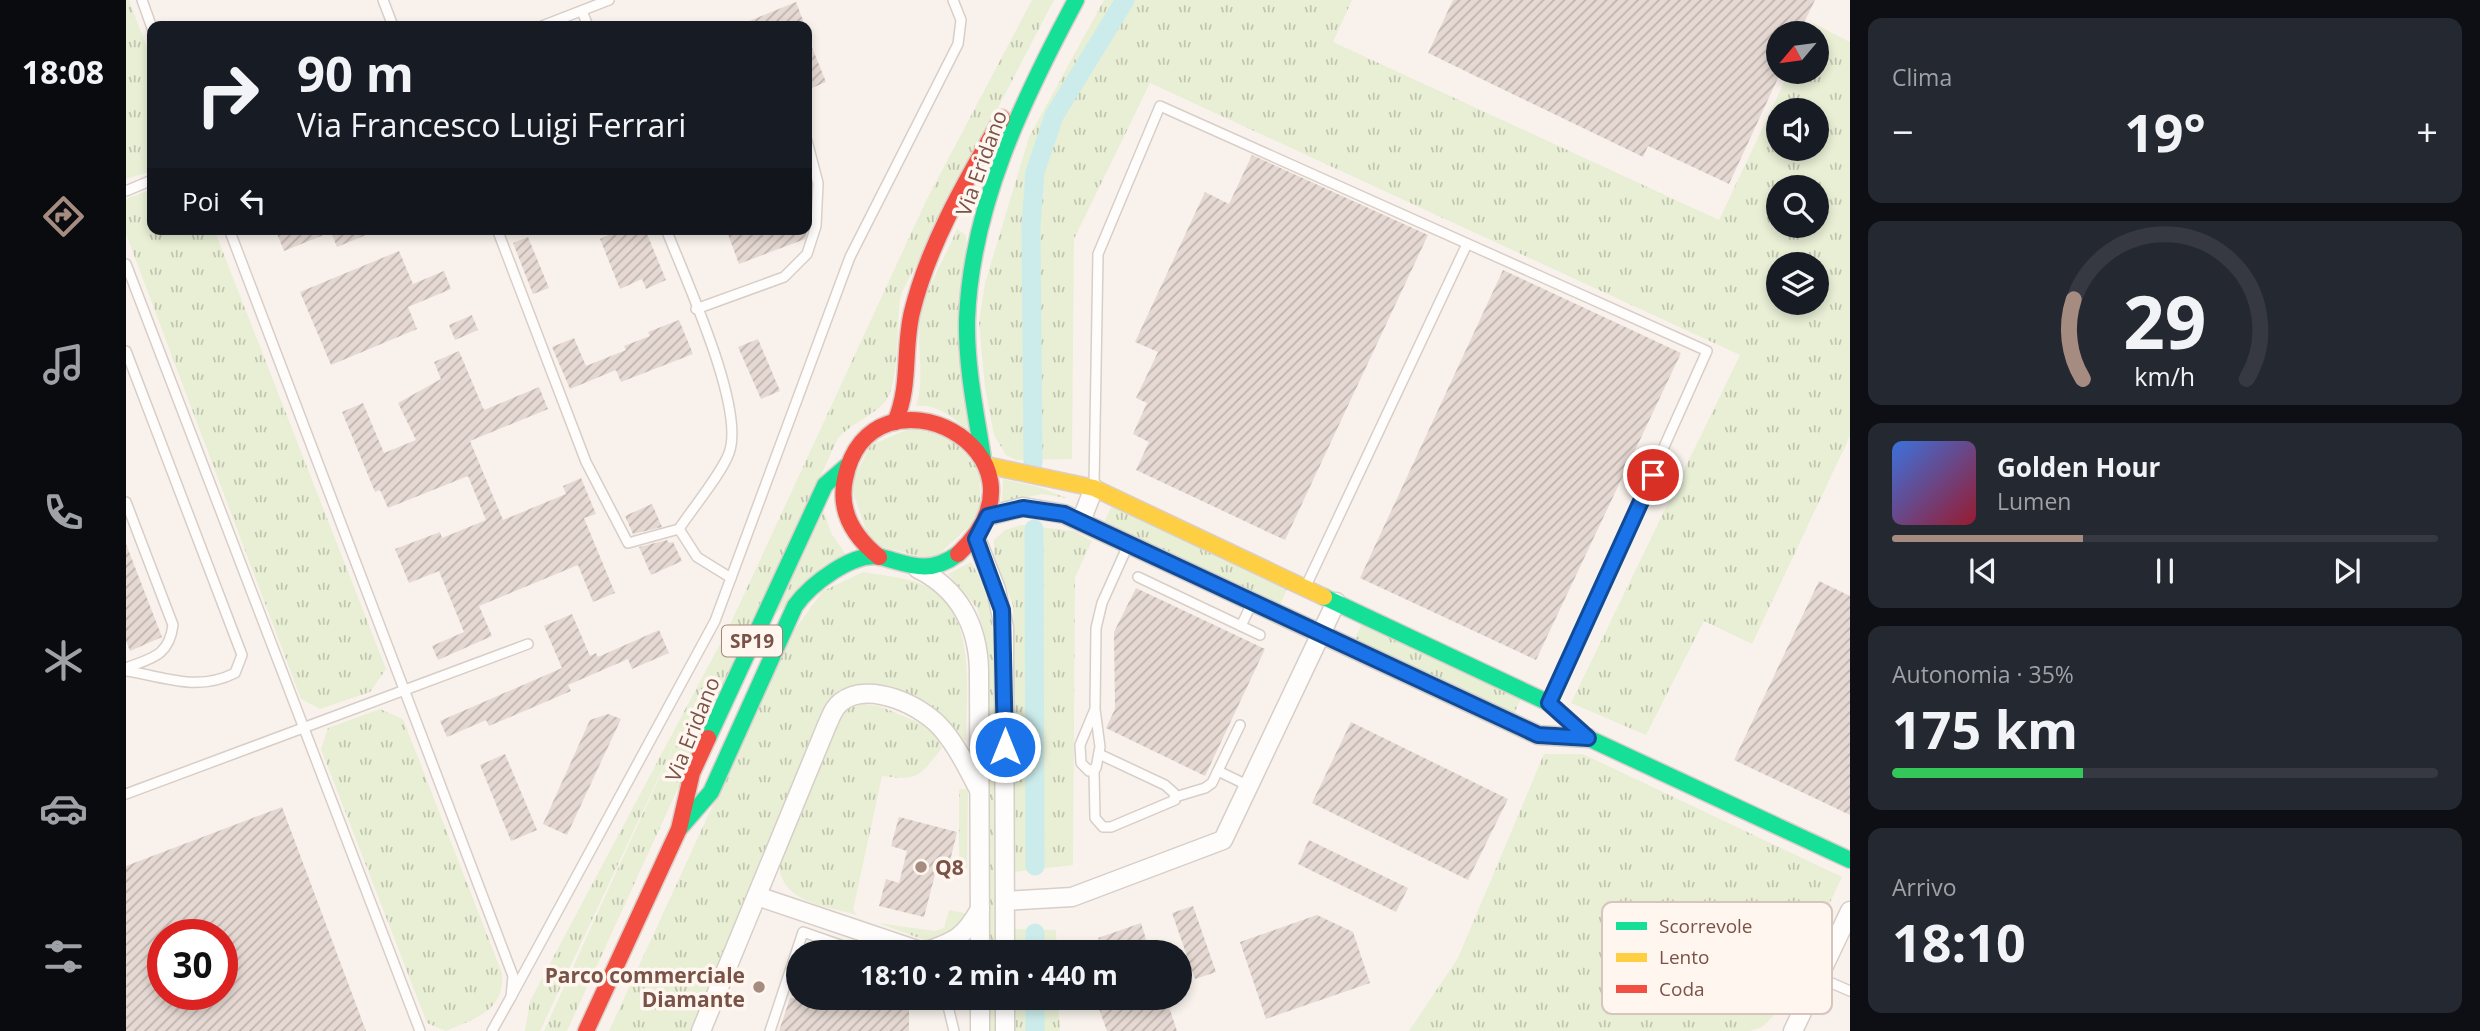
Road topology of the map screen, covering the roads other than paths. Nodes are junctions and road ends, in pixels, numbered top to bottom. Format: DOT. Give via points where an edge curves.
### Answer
graph roads {
  1 [pos="142,0"];
  2 [pos="383,0"];
  3 [pos="609,0"];
  4 [pos="953,0"];
  5 [pos="1076,0"];
  6 [pos="582,11"];
  7 [pos="1067,16"];
  8 [pos="150,21"];
  9 [pos="391,21"];
  10 [pos="555,21"];
  11 [pos="586,21"];
  12 [pos="812,160"];
  13 [pos="147,182"];
  14 [pos="126,191"];
  15 [pos="231,235"];
  16 [pos="499,235"];
  17 [pos="668,235"];
  18 [pos="1468,244"];
  19 [pos="126,264"];
  20 [pos="696,309"];
  21 [pos="126,351"];
  22 [pos="895,422"];
  23 [pos="984,462"];
  24 [pos="848,465"];
  25 [pos="1094,488"];
  26 [pos="126,502"];
  27 [pos="988,516"];
  28 [pos="1081,520"];
  29 [pos="679,528"];
  30 [pos="976,539"];
  31 [pos="1129,543"];
  32 [pos="879,557"];
  33 [pos="915,567"];
  34 [pos="1138,577"];
  35 [pos="731,578"];
  36 [pos="1305,587"];
  37 [pos="1253,601"];
  38 [pos="1336,602"];
  39 [pos="1241,626"];
  40 [pos="1322,634"];
  41 [pos="1260,635"];
  42 [pos="528,644"];
  43 [pos="126,670"];
  44 [pos="404,690"];
  45 [pos="1549,703"];
  46 [pos="1095,709"];
  47 [pos="1240,725"];
  48 [pos="303,726"];
  49 [pos="1588,738"];
  50 [pos="1099,754"];
  51 [pos="1094,770"];
  52 [pos="1218,771"];
  53 [pos="1249,786"];
  54 [pos="979,790"];
  55 [pos="126,794"];
  56 [pos="1175,797"];
  57 [pos="679,829"];
  58 [pos="1850,860"];
  59 [pos="757,896"];
  60 [pos="1005,901"];
  61 [pos="979,909"];
  62 [pos="1850,911"];
  63 [pos="800,940"];
  64 [pos="826,940"];
  65 [pos="887,940"];
  66 [pos="957,940"];
  67 [pos="980,940"];
  68 [pos="1005,940"];
  69 [pos="1832,951"];
  70 [pos="786,983"];
  71 [pos="1832,984"];
  72 [pos="1850,992"];
  73 [pos="511,998"];
  74 [pos="949,1010"];
  75 [pos="980,1010"];
  76 [pos="1005,1010"];
  77 [pos="1802,1014"];
  78 [pos="420,1031"];
  79 [pos="492,1031"];
  80 [pos="586,1031"];
  81 [pos="701,1031"];
  82 [pos="770,1031"];
  83 [pos="954,1031"];
  84 [pos="980,1031"];
  85 [pos="1005,1031"];
  86 [pos="1793,1031"];
  1 -- 8 [label="lane"];
  2 -- 9 [label="lane"];
  3 -- 6 [label="lane"];
  4 -- 35 [label="lane" via="961,20 958,44 850,257"];
  5 -- 7 [label="main road, Via Eridano"];
  6 -- 10 [label="lane"];
  6 -- 11 [label="lane"];
  7 -- 22 [label="main road, Via Eridano" via="994,131 929,264 912,314 906,383"];
  7 -- 23 [label="main road, Via Eridano" via="1003,156 976,241 967,340"];
  12 -- 20 [label="lane" via="818,183 816,226 807,254 784,277"];
  13 -- 14 [label="lane"];
  15 -- 44 [label="lane"];
  16 -- 29 [label="lane" via="586,462 628,543"];
  17 -- 20 [label="lane"];
  18 -- 25 [label="lane" via="1160,106 1098,254"];
  18 -- 36 [label="lane"];
  18 -- 45 [label="lane" via="1707,351"];
  19 -- 48 [label="lane"];
  20 -- 29 [label="lane" via="732,418 730,453"];
  21 -- 43 [label="lane" via="242,655 235,673 195,685"];
  22 -- 23 [label="main road" via="912,419 946,424 973,444"];
  22 -- 24 [label="main road, Via Eridano" via="875,431"];
  23 -- 25 [label="main road" via="1012,473 1066,478"];
  23 -- 27 [label="main road, Via Eridano" via="991,499"];
  24 -- 32 [label="main road, Via Eridano" via="843,485 850,526"];
  24 -- 57 [label="main road, Via Eridano / SP19" via="825,485 808,519 692,774"];
  25 -- 28 [label="street"];
  25 -- 36 [label="main road"];
  26 -- 43 [label="lane" via="173,625 171,642 162,652"];
  27 -- 28 [label="street" via="1011,508 1034,508"];
  27 -- 30 [label="main road, Via Eridano"];
  28 -- 31 [label="street"];
  29 -- 35 [label="lane" via="697,557"];
  30 -- 33 [label="main road, Via Eridano" via="959,555 938,565"];
  30 -- 60 [label="street" via="996,589 1004,628"];
  31 -- 37 [label="street"];
  31 -- 46 [label="lane" via="1096,628"];
  32 -- 33 [label="main road, Via Eridano"];
  32 -- 57 [label="main road, Via Eridano / SP19" via="824,575 803,596 710,792"];
  33 -- 54 [label="street" via="949,589 976,638"];
  34 -- 39 [label="lane"];
  35 -- 73 [label="lane" via="715,621"];
  36 -- 38 [label="main road"];
  37 -- 39 [label="lane"];
  37 -- 40 [label="street"];
  38 -- 40 [label="street"];
  38 -- 45 [label="main road"];
  39 -- 41 [label="lane"];
  40 -- 49 [label="street" via="1538,735"];
  40 -- 53 [label="street"];
  42 -- 44 [label="lane"];
  44 -- 48 [label="lane"];
  44 -- 73 [label="lane" via="513,976"];
  45 -- 49 [label="main road"];
  46 -- 50 [label="lane"];
  46 -- 51 [label="lane" via="1080,745 1083,767"];
  47 -- 52 [label="lane"];
  48 -- 55 [label="lane"];
  48 -- 78 [label="lane"];
  49 -- 58 [label="main road"];
  50 -- 51 [label="lane"];
  50 -- 56 [label="lane" via="1165,785"];
  51 -- 56 [label="lane" via="1095,818 1103,827 1170,805"];
  52 -- 53 [label="lane"];
  52 -- 56 [label="lane" via="1205,788"];
  53 -- 60 [label="street" via="1223,839 1072,897"];
  54 -- 59 [label="street" via="960,754 929,717 872,694 846,698 834,709"];
  54 -- 61 [label="street"];
  57 -- 80 [label="main road, Via Eridano / SP19"];
  59 -- 65 [label="street"];
  59 -- 81 [label="street"];
  60 -- 68 [label="street"];
  61 -- 66 [label="street"];
  61 -- 67 [label="street"];
  62 -- 69 [label="street"];
  63 -- 64 [label="lane" via="803,932"];
  70 -- 82 [label="lane"];
  71 -- 72 [label="lane"];
  73 -- 79 [label="lane"];
  74 -- 83 [label="lane"];
  75 -- 84 [label="street"];
  76 -- 85 [label="street"];
  77 -- 86 [label="street"];
}
